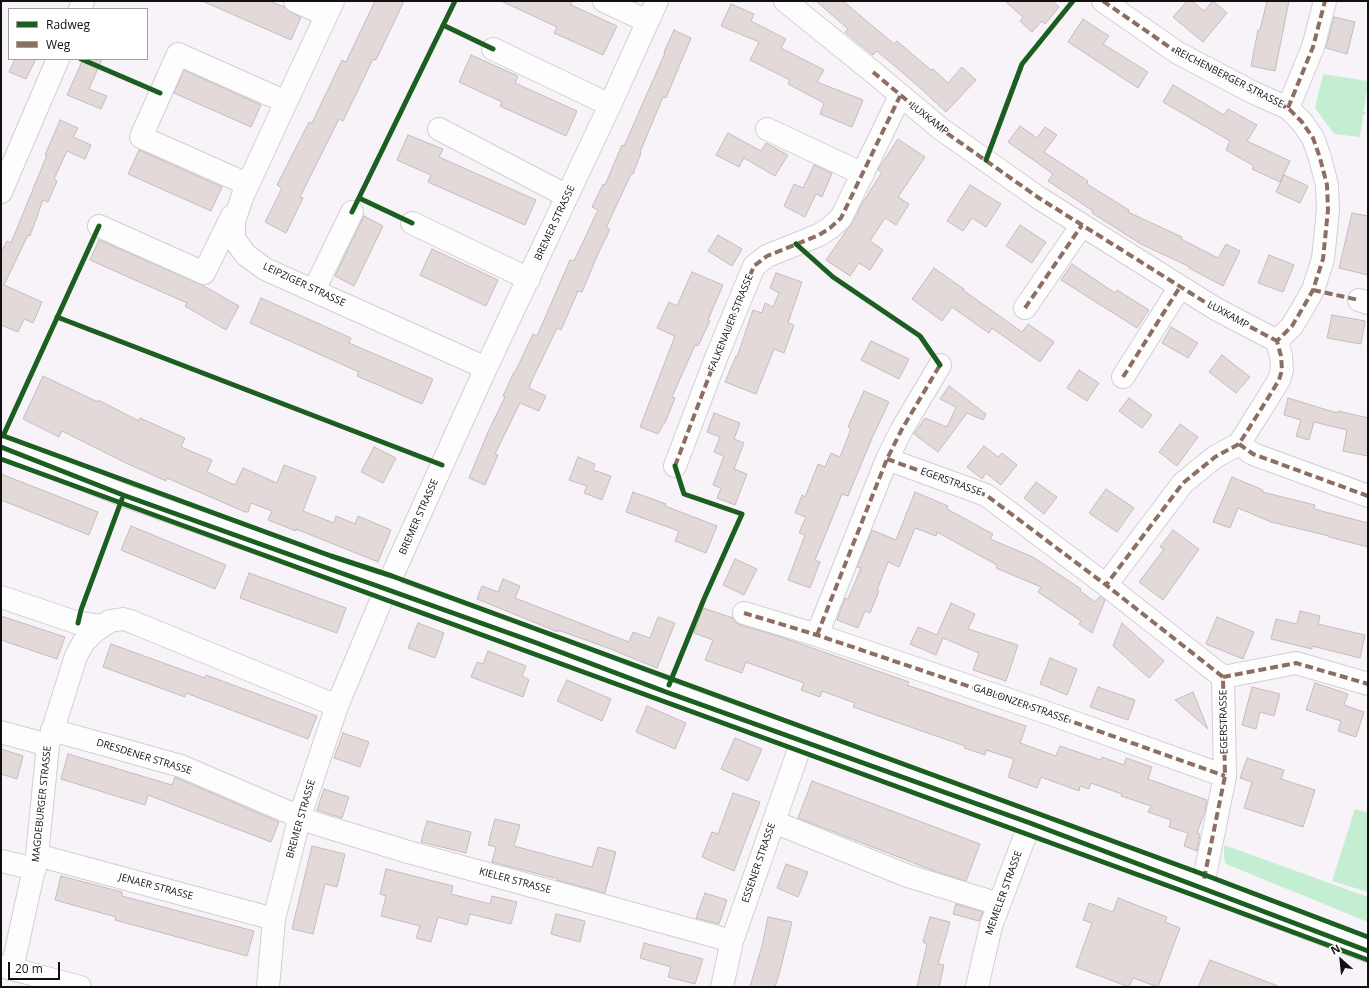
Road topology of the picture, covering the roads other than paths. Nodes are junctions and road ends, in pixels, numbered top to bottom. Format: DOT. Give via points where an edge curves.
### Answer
graph roads {
  1 [pos="295,1"];
  2 [pos="604,1"];
  3 [pos="656,1"];
  4 [pos="785,1"];
  5 [pos="1102,1"];
  6 [pos="1326,1"];
  7 [pos="330,8"];
  8 [pos="647,21"];
  9 [pos="493,49"];
  10 [pos="58,60"];
  11 [pos="900,96"];
  12 [pos="286,102"];
  13 [pos="610,105"];
  14 [pos="1288,108"];
  15 [pos="767,129"];
  16 [pos="439,130"];
  17 [pos="863,174"];
  18 [pos="245,190"];
  19 [pos="1,192"];
  20 [pos="567,196"];
  21 [pos="352,212"];
  22 [pos="412,223"];
  23 [pos="1082,225"];
  24 [pos="99,226"];
  25 [pos="529,278"];
  26 [pos="1180,287"];
  27 [pos="314,290"];
  28 [pos="1025,308"];
  29 [pos="1277,341"];
  30 [pos="940,365"];
  31 [pos="486,368"];
  32 [pos="1123,377"];
  33 [pos="1239,444"];
  34 [pos="1,447"];
  35 [pos="887,458"];
  36 [pos="676,466"];
  37 [pos="1368,496"];
  38 [pos="1106,585"];
  39 [pos="386,589"];
  40 [pos="1,597"];
  41 [pos="744,613"];
  42 [pos="102,626"];
  43 [pos="817,636"];
  44 [pos="1223,677"];
  45 [pos="1368,684"];
  46 [pos="337,706"];
  47 [pos="1,732"];
  48 [pos="50,738"];
  49 [pos="802,741"];
  50 [pos="1225,776"];
  51 [pos="300,816"];
  52 [pos="774,822"];
  53 [pos="1030,823"];
  54 [pos="1,861"];
  55 [pos="36,862"];
  56 [pos="1203,889"];
  57 [pos="999,904"];
  58 [pos="274,919"];
  59 [pos="732,941"];
  60 [pos="1368,951"];
  61 [pos="7,968"];
  62 [pos="80,987"];
  63 [pos="268,987"];
  64 [pos="722,987"];
  65 [pos="977,987"];
  1 -- 7 [label="street"];
  2 -- 8 [label="street"];
  3 -- 8 [label="street, BREMER STRASSE"];
  4 -- 11 [label="street, LUXKAMP"];
  5 -- 14 [label="street, REICHENBERGER STRASSE" via="1178,52 1254,93"];
  6 -- 14 [label="street" via="1313,47"];
  7 -- 12 [label="street, LEIPZIGER STRASSE"];
  8 -- 13 [label="street, BREMER STRASSE"];
  9 -- 13 [label="street"];
  10 -- 19 [label="street"];
  11 -- 17 [label="street, FALKENAUER STRASSE"];
  11 -- 23 [label="street, LUXKAMP" via="941,129"];
  12 -- 18 [label="street, LEIPZIGER STRASSE"];
  12 -- 18 [label="street" via="178,54 140,137"];
  13 -- 20 [label="street, BREMER STRASSE"];
  14 -- 29 [label="street, REICHENBERGER STRASSE" via="1313,138 1327,185 1328,210 1323,259 1313,290 1292,326"];
  15 -- 17 [label="street"];
  16 -- 20 [label="street"];
  17 -- 36 [label="street, FALKENAUER STRASSE" via="841,218 830,228 819,235 766,256 754,266"];
  18 -- 24 [label="street" via="204,273"];
  18 -- 27 [label="street, LEIPZIGER STRASSE" via="234,221 234,239 246,255 265,269"];
  20 -- 25 [label="street, BREMER STRASSE"];
  21 -- 27 [label="street"];
  22 -- 25 [label="street"];
  23 -- 26 [label="street, LUXKAMP"];
  23 -- 28 [label="street"];
  25 -- 31 [label="street, BREMER STRASSE"];
  26 -- 29 [label="street, LUXKAMP"];
  26 -- 32 [label="street"];
  27 -- 31 [label="street, LEIPZIGER STRASSE"];
  29 -- 33 [label="street" via="1282,356 1279,380"];
  30 -- 35 [label="street"];
  31 -- 39 [label="street, BREMER STRASSE"];
  33 -- 37 [label="street" via="1259,457"];
  33 -- 38 [label="street" via="1215,457 1183,483"];
  34 -- 39 [label="street"];
  35 -- 38 [label="street, EGERSTRASSE" via="986,495"];
  35 -- 43 [label="street"];
  38 -- 44 [label="street, EGERSTRASSE"];
  39 -- 46 [label="street, BREMER STRASSE"];
  39 -- 49 [label="street"];
  40 -- 42 [label="street, MAGDEBURGER STRASSE" via="78,623"];
  41 -- 43 [label="street, GABLONZER STRASSE"];
  42 -- 46 [label="street, MAGDEBURGER STRASSE" via="110,621 130,621"];
  42 -- 48 [label="street, MAGDEBURGER STRASSE" via="79,649"];
  43 -- 50 [label="street, GABLONZER STRASSE" via="1042,711"];
  44 -- 45 [label="street" via="1296,663"];
  44 -- 50 [label="street, EGERSTRASSE"];
  46 -- 51 [label="street, BREMER STRASSE"];
  47 -- 48 [label="street, DRESDENER STRASSE"];
  48 -- 51 [label="street, DRESDENER STRASSE" via="181,766"];
  48 -- 55 [label="street, MAGDEBURGER STRASSE"];
  49 -- 52 [label="street, ESSENER STRASSE"];
  49 -- 53 [label="street"];
  50 -- 56 [label="street, EGERSTRASSE"];
  51 -- 58 [label="street, BREMER STRASSE"];
  51 -- 59 [label="street, KIELER STRASSE" via="314,823 408,852"];
  52 -- 57 [label="street" via="908,876"];
  52 -- 59 [label="street, ESSENER STRASSE"];
  53 -- 56 [label="street"];
  53 -- 57 [label="street, MEMELER STRASSE"];
  54 -- 55 [label="street, JENAER STRASSE"];
  55 -- 58 [label="street, JENAER STRASSE"];
  55 -- 61 [label="street, MAGDEBURGER STRASSE"];
  56 -- 60 [label="street"];
  57 -- 65 [label="street, MEMELER STRASSE" via="991,926"];
  58 -- 63 [label="street, BREMER STRASSE"];
  59 -- 64 [label="street, ESSENER STRASSE"];
  61 -- 62 [label="street"];
}
